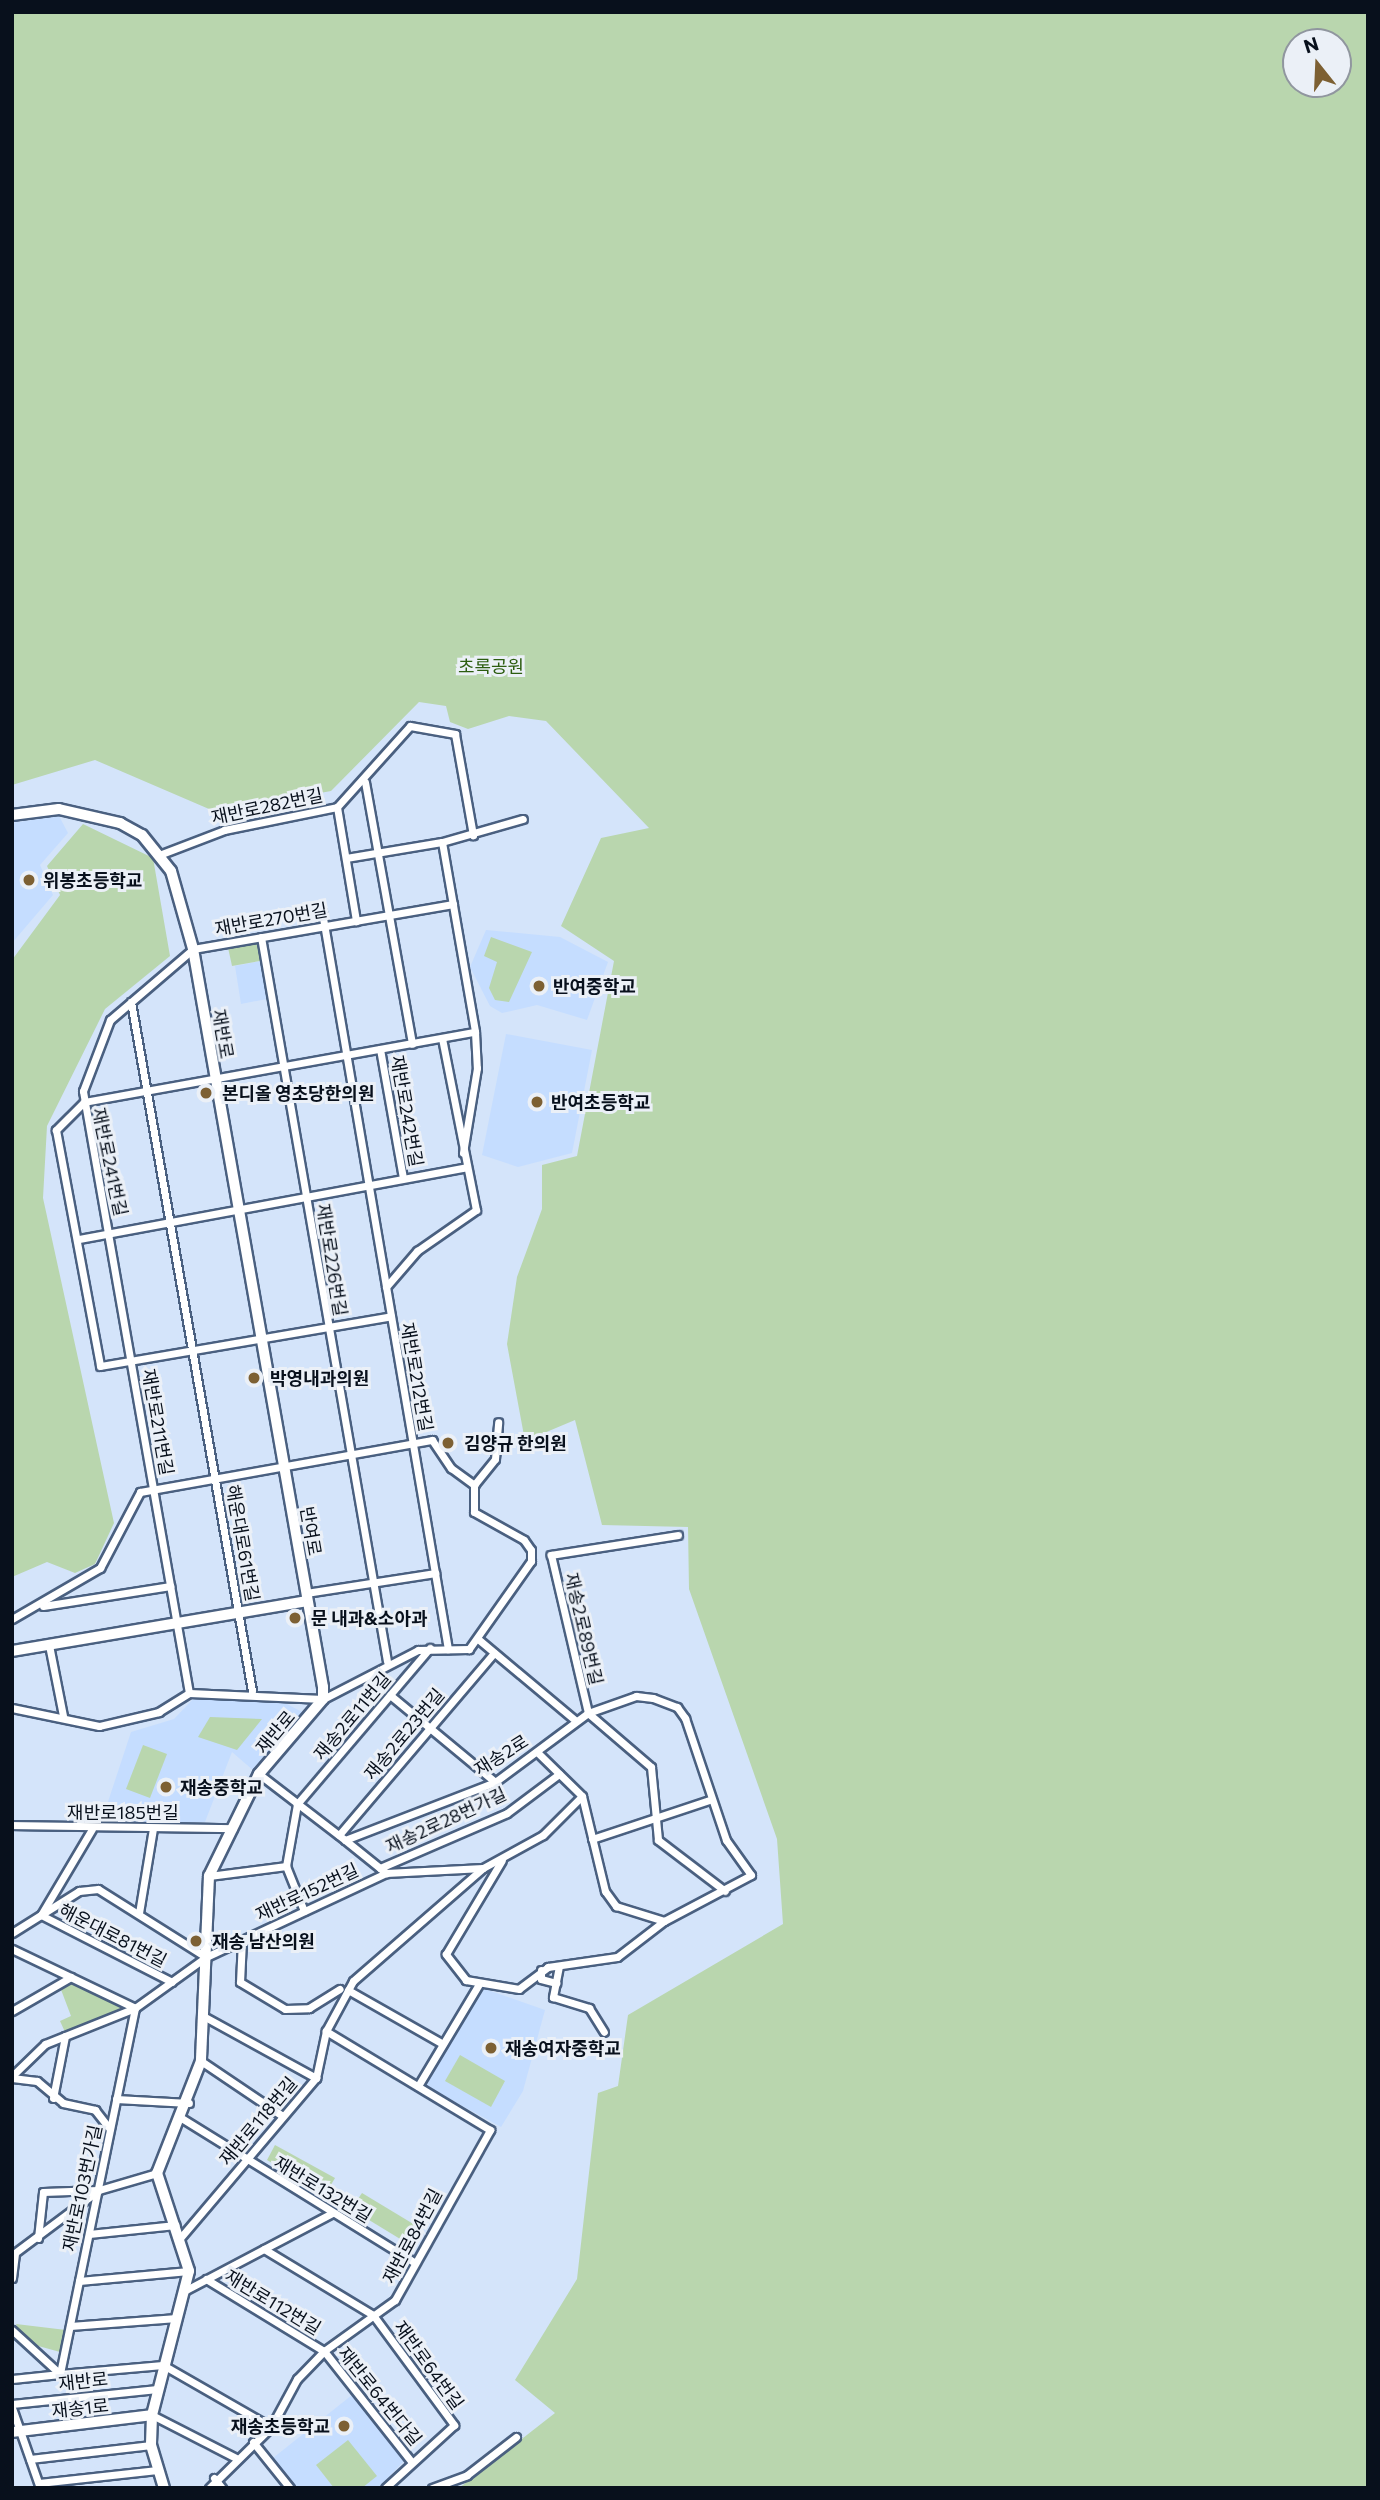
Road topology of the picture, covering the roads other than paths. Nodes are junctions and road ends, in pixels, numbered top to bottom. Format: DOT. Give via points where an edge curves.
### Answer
graph roads {
  1 [pos="365,782"];
  2 [pos="337,807"];
  3 [pos="12,816"];
  4 [pos="523,819"];
  5 [pos="473,835"];
  6 [pos="442,842"];
  7 [pos="379,853"];
  8 [pos="159,855"];
  9 [pos="346,858"];
  10 [pos="453,904"];
  11 [pos="322,912"];
  12 [pos="389,915"];
  13 [pos="356,921"];
  14 [pos="325,926"];
  15 [pos="261,937"];
  16 [pos="192,949"];
  17 [pos="131,1002"];
  18 [pos="475,1032"];
  19 [pos="442,1038"];
  20 [pos="412,1044"];
  21 [pos="380,1049"];
  22 [pos="348,1055"];
  23 [pos="284,1066"];
  24 [pos="215,1078"];
  25 [pos="148,1091"];
  26 [pos="84,1102"];
  27 [pos="463,1153"];
  28 [pos="466,1167"];
  29 [pos="403,1178"];
  30 [pos="370,1185"];
  31 [pos="306,1196"];
  32 [pos="239,1209"];
  33 [pos="170,1222"];
  34 [pos="109,1233"];
  35 [pos="79,1239"];
  36 [pos="386,1287"];
  37 [pos="391,1317"];
  38 [pos="327,1328"];
  39 [pos="261,1340"];
  40 [pos="193,1351"];
  41 [pos="131,1361"];
  42 [pos="498,1422"];
  43 [pos="413,1444"];
  44 [pos="350,1455"];
  45 [pos="283,1466"];
  46 [pos="216,1478"];
  47 [pos="474,1485"];
  48 [pos="154,1489"];
  49 [pos="678,1535"];
  50 [pos="435,1573"];
  51 [pos="373,1583"];
  52 [pos="170,1586"];
  53 [pos="307,1597"];
  54 [pos="39,1607"];
  55 [pos="239,1612"];
  56 [pos="12,1619"];
  57 [pos="177,1623"];
  58 [pos="478,1639"];
  59 [pos="49,1645"];
  60 [pos="430,1647"];
  61 [pos="448,1649"];
  62 [pos="12,1651"];
  63 [pos="494,1653"];
  64 [pos="387,1661"];
  65 [pos="253,1691"];
  66 [pos="188,1693"];
  67 [pos="390,1695"];
  68 [pos="323,1699"];
  69 [pos="12,1708"];
  70 [pos="588,1713"];
  71 [pos="63,1716"];
  72 [pos="576,1721"];
  73 [pos="430,1728"];
  74 [pos="537,1752"];
  75 [pos="259,1774"];
  76 [pos="559,1774"];
  77 [pos="495,1782"];
  78 [pos="582,1796"];
  79 [pos="712,1799"];
  80 [pos="298,1804"];
  81 [pos="653,1820"];
  82 [pos="12,1825"];
  83 [pos="153,1828"];
  84 [pos="233,1828"];
  85 [pos="92,1829"];
  86 [pos="342,1838"];
  87 [pos="592,1839"];
  88 [pos="502,1860"];
  89 [pos="286,1866"];
  90 [pos="483,1868"];
  91 [pos="383,1870"];
  92 [pos="209,1876"];
  93 [pos="725,1891"];
  94 [pos="304,1911"];
  95 [pos="139,1913"];
  96 [pos="41,1915"];
  97 [pos="664,1921"];
  98 [pos="12,1933"];
  99 [pos="242,1940"];
  100 [pos="12,1949"];
  101 [pos="206,1957"];
  102 [pos="559,1966"];
  103 [pos="541,1970"];
  104 [pos="71,1977"];
  105 [pos="172,1982"];
  106 [pos="556,1983"];
  107 [pos="479,1984"];
  108 [pos="344,1989"];
  109 [pos="135,2008"];
  110 [pos="12,2011"];
  111 [pos="205,2017"];
  112 [pos="326,2031"];
  113 [pos="604,2032"];
  114 [pos="65,2036"];
  115 [pos="443,2043"];
  116 [pos="201,2061"];
  117 [pos="12,2077"];
  118 [pos="316,2078"];
  119 [pos="418,2086"];
  120 [pos="53,2098"];
  121 [pos="116,2099"];
  122 [pos="189,2103"];
  123 [pos="281,2115"];
  124 [pos="183,2119"];
  125 [pos="110,2130"];
  126 [pos="246,2161"];
  127 [pos="157,2173"];
  128 [pos="99,2190"];
  129 [pos="332,2213"];
  130 [pos="177,2225"];
  131 [pos="89,2234"];
  132 [pos="181,2237"];
  133 [pos="38,2238"];
  134 [pos="264,2249"];
  135 [pos="14,2254"];
  136 [pos="414,2262"];
  137 [pos="189,2270"];
  138 [pos="12,2278"];
  139 [pos="206,2279"];
  140 [pos="79,2281"];
  141 [pos="186,2290"];
  142 [pos="373,2315"];
  143 [pos="177,2318"];
  144 [pos="70,2326"];
  145 [pos="12,2330"];
  146 [pos="324,2351"];
  147 [pos="163,2365"];
  148 [pos="60,2374"];
  149 [pos="12,2379"];
  150 [pos="158,2389"];
  151 [pos="12,2406"];
  152 [pos="152,2416"];
  153 [pos="271,2427"];
  154 [pos="16,2431"];
  155 [pos="516,2438"];
  156 [pos="253,2442"];
  157 [pos="151,2445"];
  158 [pos="236,2458"];
  159 [pos="30,2459"];
  160 [pos="411,2461"];
  161 [pos="157,2470"];
  162 [pos="214,2477"];
  163 [pos="40,2485"];
  164 [pos="164,2488"];
  165 [pos="209,2488"];
  166 [pos="222,2488"];
  167 [pos="290,2488"];
  168 [pos="385,2488"];
  169 [pos="432,2488"];
  1 -- 2 [label="street, 재반로282번길"];
  1 -- 5 [label="street, 재반로282번길" via="410,726 455,734"];
  1 -- 7 [label="street"];
  2 -- 8 [label="street, 재반로282번길" via="223,830"];
  2 -- 9 [label="street"];
  3 -- 8 [label="main road, 재반로" via="89,812 142,835"];
  4 -- 5 [label="street"];
  5 -- 6 [label="street"];
  6 -- 7 [label="street"];
  6 -- 10 [label="street"];
  7 -- 9 [label="street"];
  7 -- 12 [label="street"];
  8 -- 16 [label="main road, 재반로" via="186,914"];
  9 -- 13 [label="street"];
  10 -- 12 [label="street, 재반로270번길"];
  10 -- 18 [label="street"];
  11 -- 14 [label="street"];
  12 -- 13 [label="street, 재반로270번길"];
  12 -- 20 [label="street"];
  13 -- 14 [label="street, 재반로270번길"];
  14 -- 15 [label="street, 재반로270번길"];
  14 -- 22 [label="street"];
  15 -- 16 [label="street, 재반로270번길"];
  15 -- 23 [label="street"];
  16 -- 17 [label="street"];
  16 -- 24 [label="main road, 재반로"];
  17 -- 25 [label="street"];
  17 -- 26 [label="street" via="110,1020"];
  18 -- 19 [label="street"];
  18 -- 27 [label="street" via="477,1068"];
  19 -- 20 [label="street"];
  19 -- 27 [label="street"];
  20 -- 21 [label="street"];
  21 -- 22 [label="street"];
  21 -- 29 [label="street, 재반로242번길"];
  22 -- 23 [label="street"];
  22 -- 30 [label="street"];
  23 -- 24 [label="street"];
  23 -- 31 [label="street"];
  24 -- 25 [label="street"];
  24 -- 32 [label="main road, 재반로"];
  25 -- 26 [label="street"];
  25 -- 33 [label="street"];
  26 -- 34 [label="street, 재반로241번길"];
  26 -- 35 [label="street, 재반로241번길" via="56,1130"];
  27 -- 28 [label="street"];
  28 -- 29 [label="street, 재반로242번길"];
  28 -- 36 [label="street" via="476,1210 417,1251"];
  29 -- 30 [label="street, 재반로242번길"];
  30 -- 31 [label="street, 재반로242번길"];
  30 -- 36 [label="street"];
  31 -- 32 [label="street, 재반로242번길"];
  31 -- 38 [label="street, 재반로226번길"];
  32 -- 33 [label="street, 재반로241번길"];
  32 -- 39 [label="main road, 재반로"];
  33 -- 34 [label="street, 재반로241번길"];
  33 -- 40 [label="street"];
  34 -- 35 [label="street, 재반로241번길"];
  34 -- 41 [label="street"];
  35 -- 41 [label="street" via="100,1366"];
  36 -- 37 [label="street"];
  37 -- 38 [label="street"];
  37 -- 43 [label="street, 재반로212번길"];
  38 -- 39 [label="street"];
  38 -- 44 [label="street"];
  39 -- 40 [label="street"];
  39 -- 45 [label="main road, 재반로"];
  40 -- 41 [label="street"];
  40 -- 46 [label="street"];
  41 -- 48 [label="street, 재반로211번길"];
  42 -- 47 [label="street" via="495,1459"];
  43 -- 44 [label="street, 재반로212번길"];
  43 -- 47 [label="street, 재반로212번길" via="432,1440 451,1468"];
  43 -- 50 [label="street"];
  44 -- 45 [label="street, 재반로212번길"];
  44 -- 51 [label="street"];
  45 -- 46 [label="street, 재반로211번길"];
  45 -- 53 [label="main road, 반여로"];
  46 -- 48 [label="street, 재반로211번길"];
  46 -- 55 [label="street, 해운대로61번길"];
  47 -- 58 [label="street" via="474,1512 524,1539 531,1550 531,1561"];
  48 -- 52 [label="street"];
  48 -- 54 [label="street, 재반로211번길" via="140,1492 100,1568"];
  49 -- 70 [label="street, 재송2로89번길" via="551,1555"];
  50 -- 51 [label="street"];
  50 -- 61 [label="street"];
  51 -- 53 [label="street"];
  51 -- 64 [label="street"];
  52 -- 54 [label="street"];
  52 -- 57 [label="street"];
  53 -- 55 [label="main road, 해운대로61번길"];
  53 -- 68 [label="main road"];
  54 -- 56 [label="street, 재반로211번길"];
  55 -- 57 [label="main road, 해운대로61번길"];
  55 -- 65 [label="street, 해운대로61번길"];
  57 -- 59 [label="main road, 해운대로61번길"];
  57 -- 66 [label="street"];
  58 -- 61 [label="street" via="469,1649"];
  58 -- 63 [label="street"];
  59 -- 62 [label="main road, 해운대로61번길"];
  59 -- 71 [label="street"];
  60 -- 61 [label="street"];
  60 -- 64 [label="street"];
  60 -- 67 [label="street, 재송2로11번길"];
  63 -- 72 [label="street"];
  63 -- 73 [label="street, 재송2로23번길"];
  64 -- 68 [label="street"];
  65 -- 66 [label="street"];
  65 -- 68 [label="street"];
  66 -- 71 [label="street" via="131,1721 99,1726"];
  67 -- 73 [label="street"];
  67 -- 80 [label="street, 재송2로11번길"];
  68 -- 75 [label="main road, 재반로"];
  69 -- 71 [label="street"];
  70 -- 72 [label="street, 재송2로"];
  70 -- 79 [label="street, 재송2로" via="636,1696 677,1707"];
  70 -- 81 [label="street" via="651,1767"];
  72 -- 74 [label="street, 재송2로"];
  73 -- 77 [label="street"];
  73 -- 86 [label="street, 재송2로23번길"];
  74 -- 76 [label="street"];
  74 -- 77 [label="street, 재송2로"];
  75 -- 80 [label="street"];
  75 -- 84 [label="main road, 재반로"];
  76 -- 78 [label="street"];
  76 -- 91 [label="street, 재송2로28번가길" via="507,1813"];
  77 -- 86 [label="street, 재송2로"];
  78 -- 87 [label="street"];
  78 -- 88 [label="street" via="544,1835"];
  79 -- 81 [label="street"];
  79 -- 93 [label="street, 재송2로" via="726,1840 752,1869 746,1880"];
  80 -- 86 [label="street"];
  80 -- 89 [label="street"];
  81 -- 87 [label="street"];
  81 -- 93 [label="street" via="654,1834 668,1853"];
  82 -- 85 [label="street, 재반로185번길"];
  83 -- 84 [label="street, 재반로185번길"];
  83 -- 85 [label="street, 재반로185번길"];
  83 -- 95 [label="street"];
  84 -- 92 [label="main road, 재반로"];
  85 -- 96 [label="street"];
  86 -- 91 [label="street"];
  87 -- 97 [label="street" via="600,1881 616,1906"];
  88 -- 90 [label="street"];
  88 -- 107 [label="street, 재송2로" via="446,1946 456,1974"];
  89 -- 92 [label="street"];
  89 -- 94 [label="street"];
  90 -- 91 [label="street"];
  90 -- 108 [label="street, 재반로118번길"];
  91 -- 94 [label="street, 재반로152번길"];
  92 -- 101 [label="main road, 재반로"];
  93 -- 97 [label="street, 재송2로"];
  94 -- 99 [label="street, 재반로152번길"];
  95 -- 96 [label="street" via="90,1889"];
  95 -- 101 [label="street"];
  96 -- 98 [label="street"];
  96 -- 105 [label="street, 해운대로81번길"];
  97 -- 102 [label="street, 재송2로" via="617,1957"];
  99 -- 101 [label="street, 재반로152번길"];
  99 -- 108 [label="street, 재반로152번길" via="240,1982 285,2009 309,2008"];
  100 -- 104 [label="street"];
  101 -- 105 [label="street, 해운대로81번길"];
  101 -- 111 [label="main road, 재반로"];
  102 -- 103 [label="street, 재송2로"];
  102 -- 106 [label="street"];
  103 -- 106 [label="street" via="541,1979"];
  103 -- 107 [label="street, 재송2로" via="519,1989"];
  104 -- 109 [label="street"];
  104 -- 110 [label="street"];
  105 -- 109 [label="street, 해운대로81번길"];
  106 -- 113 [label="street" via="553,1997 589,2008"];
  107 -- 115 [label="street"];
  108 -- 112 [label="street, 재반로118번길"];
  108 -- 115 [label="street"];
  109 -- 114 [label="street, 해운대로81번길"];
  109 -- 121 [label="street, 재반로103번가길"];
  111 -- 116 [label="main road, 재반로"];
  111 -- 118 [label="street"];
  112 -- 118 [label="street, 재반로118번길"];
  112 -- 119 [label="street"];
  114 -- 117 [label="street, 해운대로81번길" via="45,2044"];
  114 -- 120 [label="street"];
  115 -- 119 [label="street"];
  116 -- 122 [label="main road, 재반로"];
  116 -- 123 [label="street"];
  117 -- 120 [label="street" via="45,2084"];
  118 -- 123 [label="street, 재반로118번길"];
  119 -- 136 [label="street, 재반로84번길" via="490,2130"];
  120 -- 125 [label="street" via="95,2110"];
  121 -- 122 [label="street"];
  121 -- 125 [label="street, 재반로103번가길"];
  122 -- 124 [label="main road, 재반로"];
  123 -- 126 [label="street, 재반로118번길"];
  124 -- 126 [label="street, 재반로132번길"];
  124 -- 127 [label="main road, 재반로"];
  125 -- 128 [label="street, 재반로103번가길"];
  126 -- 129 [label="street, 재반로132번길"];
  126 -- 132 [label="street, 재반로118번길"];
  127 -- 128 [label="street"];
  127 -- 130 [label="main road"];
  128 -- 131 [label="street, 재반로103번가길"];
  128 -- 133 [label="street"];
  128 -- 133 [label="street" via="43,2192"];
  129 -- 134 [label="street, 재반로112번길"];
  129 -- 136 [label="street, 재반로132번길"];
  130 -- 131 [label="street"];
  130 -- 132 [label="main road"];
  131 -- 140 [label="street, 재반로103번가길"];
  132 -- 137 [label="main road"];
  133 -- 135 [label="street"];
  134 -- 139 [label="street, 재반로112번길"];
  134 -- 142 [label="street"];
  135 -- 138 [label="street"];
  136 -- 142 [label="street, 재반로84번길" via="395,2300"];
  137 -- 140 [label="street"];
  137 -- 141 [label="main road"];
  139 -- 141 [label="street, 재반로112번길"];
  139 -- 146 [label="street, 재반로112번길"];
  140 -- 144 [label="street, 재반로103번가길"];
  141 -- 143 [label="main road"];
  142 -- 146 [label="street, 재반로84번길"];
  142 -- 160 [label="street, 재반로64번길" via="454,2425 433,2449"];
  143 -- 144 [label="street"];
  143 -- 147 [label="main road"];
  144 -- 148 [label="street, 재반로103번가길"];
  145 -- 148 [label="street"];
  146 -- 153 [label="street, 재반로84번길" via="297,2379"];
  146 -- 160 [label="street, 재반로64번다길"];
  147 -- 148 [label="street"];
  147 -- 150 [label="main road"];
  147 -- 153 [label="street"];
  148 -- 149 [label="street"];
  150 -- 151 [label="street, 재반로"];
  150 -- 152 [label="main road"];
  151 -- 154 [label="street"];
  152 -- 154 [label="main road, 재송1로"];
  152 -- 157 [label="main road"];
  152 -- 158 [label="street"];
  153 -- 156 [label="street, 재반로84번길"];
  154 -- 159 [label="street"];
  155 -- 169 [label="street" via="467,2475"];
  156 -- 158 [label="street, 재반로84번길"];
  156 -- 167 [label="street"];
  157 -- 159 [label="street"];
  157 -- 161 [label="main road"];
  158 -- 162 [label="street, 재반로84번길"];
  159 -- 163 [label="street"];
  160 -- 168 [label="street, 재반로64번길"];
  161 -- 163 [label="street"];
  161 -- 164 [label="main road"];
  162 -- 165 [label="street, 재반로84번길"];
  162 -- 166 [label="street"];
}
